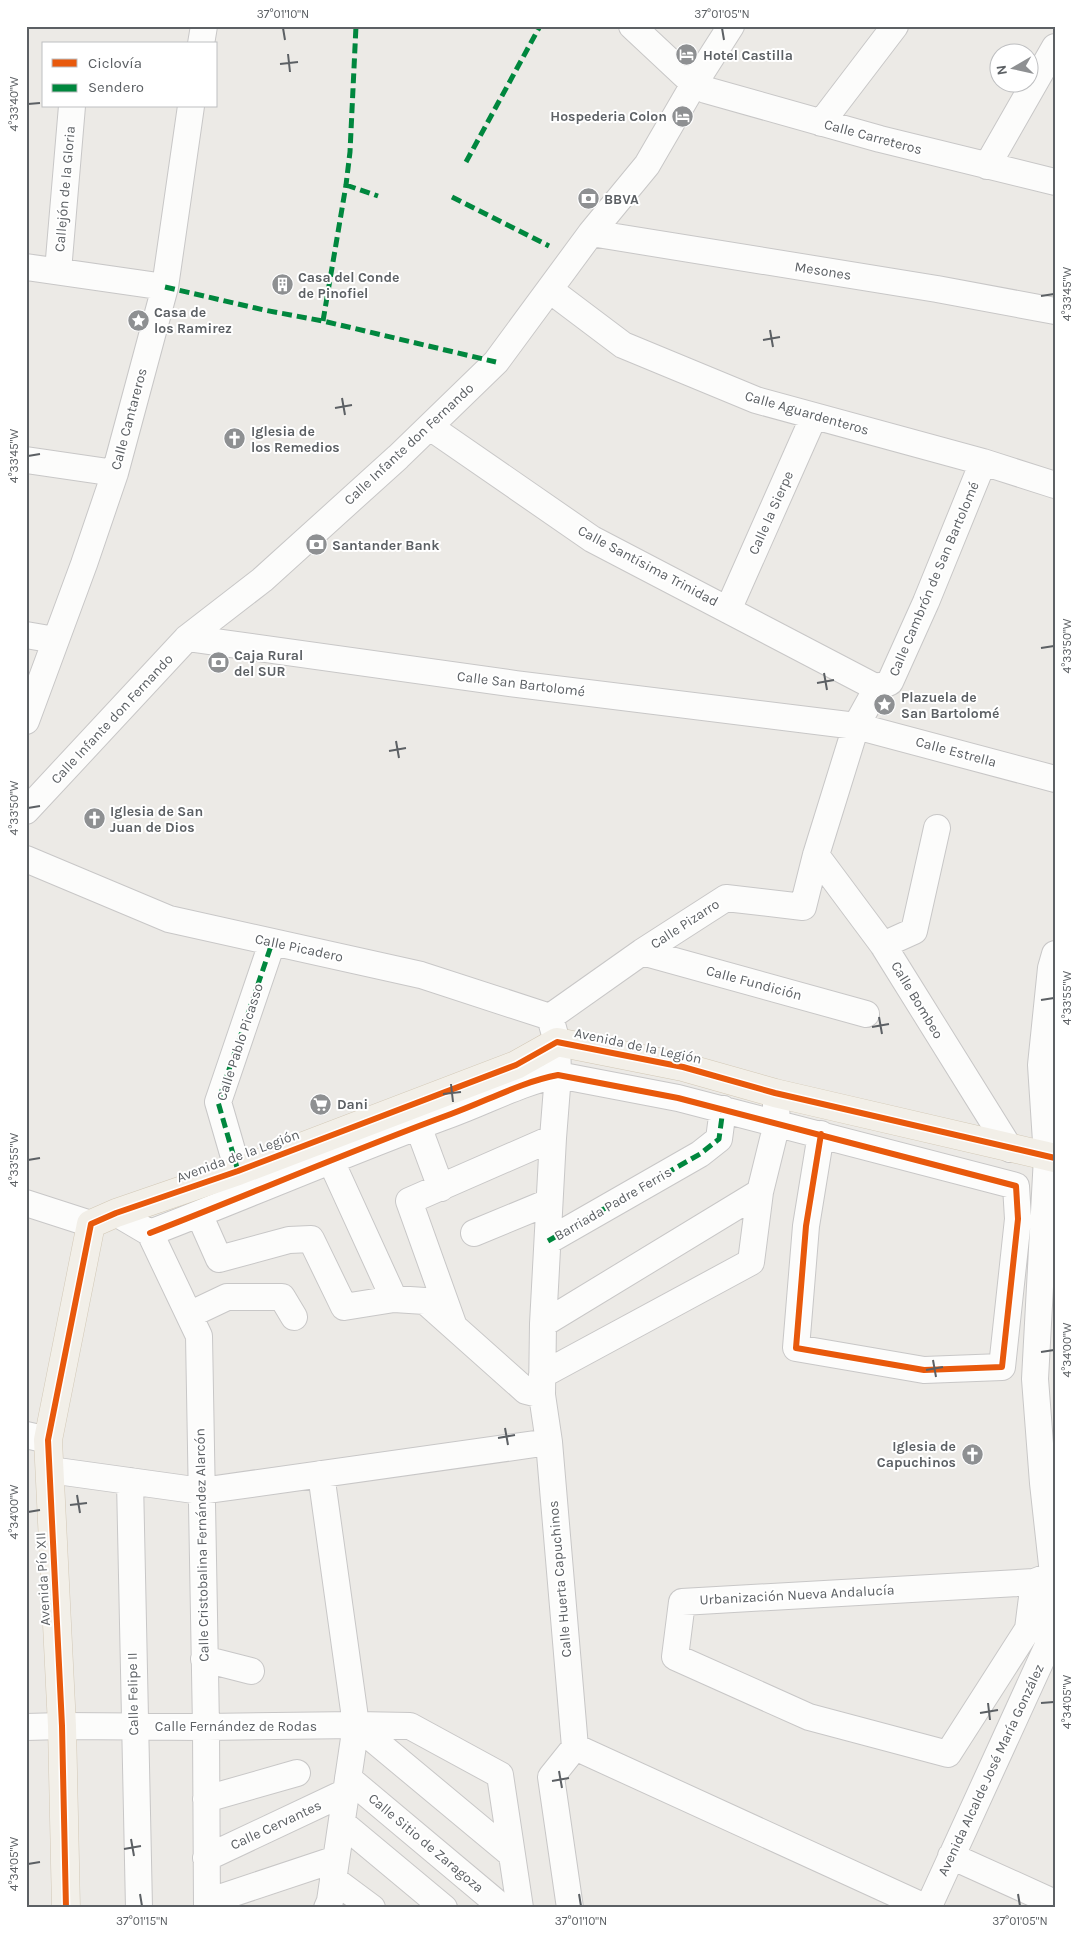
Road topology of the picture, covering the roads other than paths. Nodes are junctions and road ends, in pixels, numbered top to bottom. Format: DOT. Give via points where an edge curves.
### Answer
graph roads {
  1 [pos="204,26"];
  2 [pos="632,26"];
  3 [pos="731,26"];
  4 [pos="895,26"];
  5 [pos="201,42"];
  6 [pos="1055,47"];
  7 [pos="694,84"];
  8 [pos="72,108"];
  9 [pos="191,108"];
  10 [pos="821,123"];
  11 [pos="987,166"];
  12 [pos="1055,182"];
  13 [pos="591,233"];
  14 [pos="26,267"];
  15 [pos="58,271"];
  16 [pos="165,287"];
  17 [pos="550,290"];
  18 [pos="1055,311"];
  19 [pos="814,416"];
  20 [pos="430,427"];
  21 [pos="26,460"];
  22 [pos="983,462"];
  23 [pos="115,474"];
  24 [pos="1055,485"];
  25 [pos="728,610"];
  26 [pos="26,635"];
  27 [pos="187,638"];
  28 [pos="55,640"];
  29 [pos="877,688"];
  30 [pos="26,720"];
  31 [pos="856,726"];
  32 [pos="1055,779"];
  33 [pos="26,811"];
  34 [pos="937,828"];
  35 [pos="816,855"];
  36 [pos="26,859"];
  37 [pos="272,943"];
  38 [pos="883,945"];
  39 [pos="642,952"];
  40 [pos="1054,963"];
  41 [pos="866,1014"];
  42 [pos="554,1029"];
  43 [pos="558,1075"];
  44 [pos="775,1093"];
  45 [pos="723,1109"];
  46 [pos="777,1123"];
  47 [pos="418,1126"];
  48 [pos="821,1134"];
  49 [pos="553,1138"];
  50 [pos="1010,1149"];
  51 [pos="1051,1158"];
  52 [pos="331,1161"];
  53 [pos="238,1170"];
  54 [pos="441,1188"];
  55 [pos="760,1192"];
  56 [pos="550,1202"];
  57 [pos="26,1203"];
  58 [pos="116,1213"];
  59 [pos="199,1214"];
  60 [pos="91,1224"];
  61 [pos="150,1233"];
  62 [pos="474,1233"];
  63 [pos="548,1241"];
  64 [pos="219,1259"];
  65 [pos="227,1297"];
  66 [pos="394,1299"];
  67 [pos="189,1315"];
  68 [pos="294,1317"];
  69 [pos="542,1324"];
  70 [pos="454,1327"];
  71 [pos="1045,1380"];
  72 [pos="542,1385"];
  73 [pos="37,1438"];
  74 [pos="549,1442"];
  75 [pos="50,1470"];
  76 [pos="321,1474"];
  77 [pos="130,1480"];
  78 [pos="201,1490"];
  79 [pos="1047,1577"];
  80 [pos="1054,1631"];
  81 [pos="204,1659"];
  82 [pos="251,1671"];
  83 [pos="356,1725"];
  84 [pos="62,1726"];
  85 [pos="134,1727"];
  86 [pos="26,1728"];
  87 [pos="206,1728"];
  88 [pos="575,1747"];
  89 [pos="297,1773"];
  90 [pos="347,1785"];
  91 [pos="206,1799"];
  92 [pos="342,1823"];
  93 [pos="512,1854"];
  94 [pos="951,1856"];
  95 [pos="206,1858"];
  96 [pos="335,1869"];
  97 [pos="1055,1903"];
  98 [pos="207,1905"];
  99 [pos="66,1908"];
  100 [pos="139,1908"];
  101 [pos="327,1908"];
  102 [pos="372,1908"];
  103 [pos="444,1908"];
  104 [pos="503,1908"];
  105 [pos="520,1908"];
  106 [pos="570,1908"];
  107 [pos="927,1908"];
  1 -- 5 [label="street"];
  2 -- 7 [label="street"];
  3 -- 7 [label="street, Calle Infante don Fernando"];
  4 -- 10 [label="street"];
  6 -- 11 [label="street"];
  7 -- 10 [label="street, Calle Carreteros"];
  7 -- 13 [label="street, Calle Infante don Fernando" via="647,165"];
  8 -- 15 [label="street, Callejón de la Gloria"];
  9 -- 16 [label="street, Calle Cantareros"];
  10 -- 11 [label="street, Calle Carreteros"];
  11 -- 12 [label="street, Calle Carreteros"];
  13 -- 17 [label="street, Calle Infante don Fernando"];
  13 -- 18 [label="street, Mesones"];
  14 -- 15 [label="street"];
  15 -- 16 [label="street"];
  16 -- 23 [label="street, Calle Cantareros"];
  17 -- 19 [label="street, Calle Aguardenteros" via="623,345 756,400"];
  17 -- 20 [label="street, Calle Infante don Fernando" via="496,362"];
  19 -- 22 [label="street, Calle Aguardenteros"];
  19 -- 25 [label="street, Calle la Sierpe"];
  20 -- 25 [label="street, Calle Santísima Trinidad" via="592,539"];
  20 -- 27 [label="street, Calle Infante don Fernando" via="262,580"];
  21 -- 23 [label="street"];
  22 -- 24 [label="street, Calle Aguardenteros"];
  22 -- 29 [label="street, Calle Cambrón de San Bartolomé" via="890,682"];
  23 -- 28 [label="street, Calle Cantareros"];
  25 -- 29 [label="street, Calle Santísima Trinidad"];
  26 -- 28 [label="street"];
  27 -- 31 [label="street, Calle San Bartolomé" via="516,684"];
  27 -- 33 [label="street, Calle Infante don Fernando"];
  28 -- 30 [label="street, Calle Cantareros"];
  29 -- 31 [label="street, Calle Cambrón de San Bartolomé"];
  31 -- 32 [label="street, Calle Estrella"];
  31 -- 35 [label="street, Calle Pizarro"];
  34 -- 38 [label="street" via="914,931"];
  35 -- 38 [label="street, Calle Bombeo"];
  35 -- 39 [label="street, Calle Pizarro" via="803,907 726,898"];
  36 -- 37 [label="street, Calle Picadero" via="169,919"];
  37 -- 42 [label="street, Calle Picadero" via="421,975"];
  37 -- 53 [label="street, Calle Pablo Picasso" via="218,1102"];
  38 -- 50 [label="street, Calle Bombeo"];
  39 -- 41 [label="street, Calle Fundición"];
  39 -- 42 [label="street, Calle Pizarro"];
  40 -- 51 [label="street" via="1041,1065"];
  42 -- 43 [label="street, Barriada Padre Ferris"];
  42 -- 44 [label="main road, Avenida de la Legión"];
  42 -- 53 [label="main road, Avenida de la Legión" via="516,1065"];
  43 -- 45 [label="street"];
  43 -- 47 [label="street" via="541,1078"];
  43 -- 49 [label="street, Barriada Padre Ferris"];
  44 -- 46 [label="street"];
  44 -- 50 [label="main road, Avenida de la Legión"];
  45 -- 46 [label="street"];
  45 -- 63 [label="street, Barriada Padre Ferris" via="719,1139 700,1154"];
  46 -- 48 [label="street"];
  46 -- 55 [label="street"];
  47 -- 52 [label="street"];
  47 -- 54 [label="street"];
  48 -- 48 [label="street" via="806,1226 796,1348 924,1370 1002,1367 1018,1218 1016,1186"];
  49 -- 54 [label="street"];
  49 -- 56 [label="street, Barriada Padre Ferris"];
  50 -- 51 [label="main road, Avenida de la Legión"];
  51 -- 71 [label="street"];
  52 -- 59 [label="street"];
  52 -- 66 [label="street"];
  53 -- 58 [label="main road, Avenida de la Legión"];
  54 -- 70 [label="street" via="409,1201"];
  55 -- 69 [label="street"];
  55 -- 72 [label="street" via="751,1262"];
  56 -- 62 [label="street"];
  56 -- 63 [label="street, Barriada Padre Ferris"];
  57 -- 60 [label="street"];
  58 -- 60 [label="main road, Avenida de la Legión"];
  58 -- 61 [label="street"];
  59 -- 61 [label="street"];
  59 -- 64 [label="street"];
  60 -- 73 [label="main road, Avenida Pío XII"];
  61 -- 67 [label="street, Calle Cristobalina Fernández Alarcón"];
  63 -- 69 [label="street, Calle Huerta Capuchinos"];
  64 -- 65 [label="street"];
  64 -- 66 [label="street" via="289,1240 311,1239 344,1307"];
  65 -- 67 [label="street"];
  65 -- 68 [label="street" via="282,1296"];
  66 -- 70 [label="street" via="425,1301"];
  67 -- 78 [label="street, Calle Cristobalina Fernández Alarcón" via="199,1336"];
  69 -- 72 [label="street, Calle Huerta Capuchinos"];
  70 -- 72 [label="street" via="526,1391"];
  71 -- 79 [label="street" via="1043,1483"];
  72 -- 74 [label="street, Calle Huerta Capuchinos"];
  73 -- 75 [label="main road, Avenida Pío XII"];
  74 -- 76 [label="street"];
  74 -- 88 [label="street, Calle Huerta Capuchinos"];
  75 -- 77 [label="street"];
  75 -- 84 [label="main road, Avenida Pío XII"];
  76 -- 78 [label="street"];
  76 -- 83 [label="street"];
  77 -- 78 [label="street"];
  77 -- 85 [label="street, Calle Felipe II"];
  78 -- 81 [label="street, Calle Cristobalina Fernández Alarcón"];
  79 -- 79 [label="street, Urbanización Nueva Andalucía" via="682,1602 675,1657 809,1717 948,1754 1028,1629"];
  79 -- 80 [label="street"];
  80 -- 94 [label="street, Avenida Alcalde José María González"];
  81 -- 82 [label="street"];
  81 -- 87 [label="street, Calle Cristobalina Fernández Alarcón"];
  83 -- 87 [label="street, Calle Fernández de Rodas"];
  83 -- 90 [label="street"];
  83 -- 93 [label="street"];
  83 -- 93 [label="street, Calle Fernández de Rodas" via="410,1726 500,1775"];
  84 -- 85 [label="street, Calle Fernández de Rodas"];
  84 -- 86 [label="street, Calle Fernández de Rodas"];
  84 -- 99 [label="main road, Avenida Pío XII"];
  85 -- 87 [label="street, Calle Fernández de Rodas"];
  85 -- 100 [label="street, Calle Felipe II"];
  87 -- 91 [label="street, Calle Cristobalina Fernández Alarcón"];
  88 -- 106 [label="street" via="551,1777"];
  88 -- 107 [label="street"];
  89 -- 91 [label="street"];
  90 -- 92 [label="street"];
  90 -- 95 [label="street, Calle Cervantes"];
  90 -- 104 [label="street, Calle Sitio de Zaragoza"];
  91 -- 95 [label="street, Calle Cristobalina Fernández Alarcón"];
  92 -- 96 [label="street"];
  92 -- 103 [label="street"];
  93 -- 105 [label="street"];
  94 -- 97 [label="street"];
  94 -- 107 [label="street, Avenida Alcalde José María González"];
  95 -- 98 [label="street, Calle Cristobalina Fernández Alarcón"];
  96 -- 98 [label="street"];
  96 -- 101 [label="street"];
  96 -- 102 [label="street"];
}
